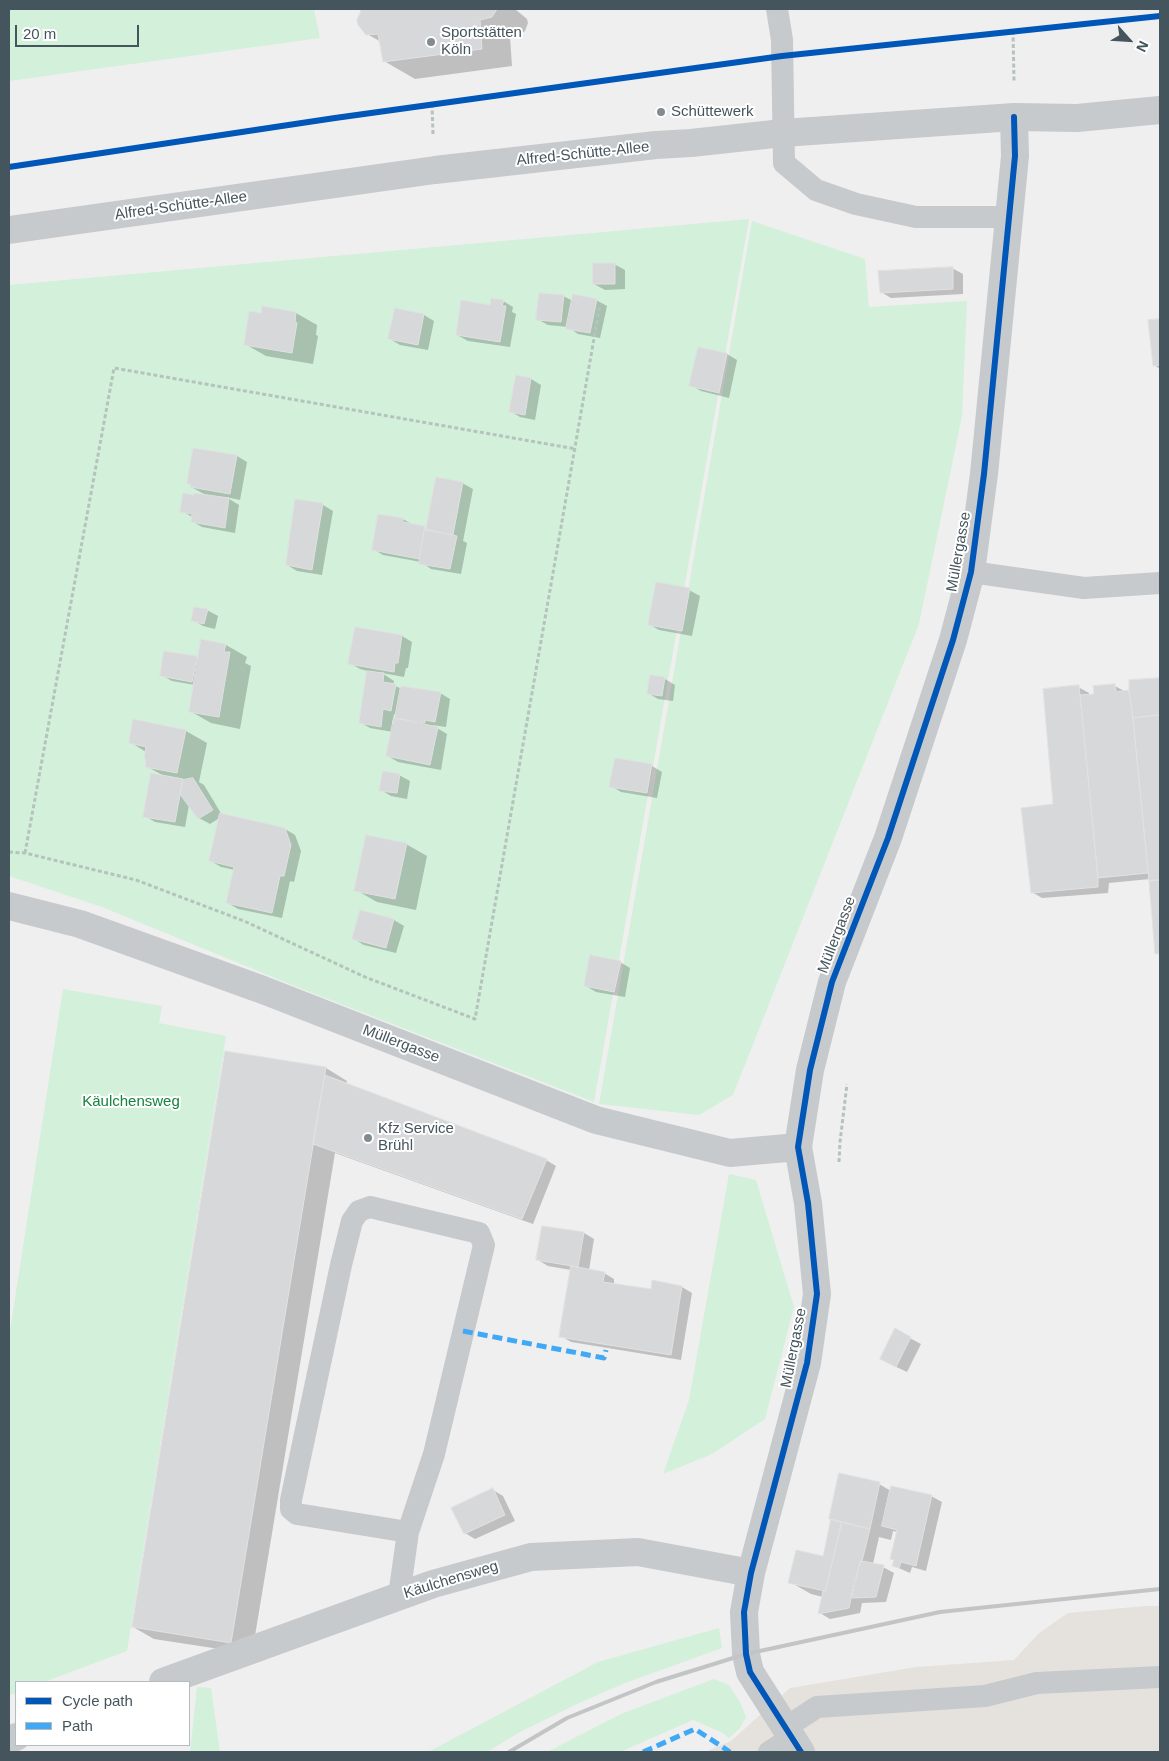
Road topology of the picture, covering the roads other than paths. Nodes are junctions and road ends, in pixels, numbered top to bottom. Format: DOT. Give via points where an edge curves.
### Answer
graph roads {
  1 [pos="777,9"];
  2 [pos="1160,110"];
  3 [pos="1014,117"];
  4 [pos="783,133"];
  5 [pos="1008,217"];
  6 [pos="9,230"];
  7 [pos="971,572"];
  8 [pos="1160,583"];
  9 [pos="9,906"];
  10 [pos="798,1147"];
  11 [pos="408,1532"];
  12 [pos="751,1573"];
  13 [pos="399,1596"];
  14 [pos="1160,1677"];
  15 [pos="166,1681"];
  16 [pos="786,1743"];
  1 -- 4 [label="lane" via="782,56"];
  2 -- 3 [label="street, Alfred-Schütte-Allee" via="1077,118"];
  3 -- 4 [label="street, Alfred-Schütte-Allee"];
  3 -- 5 [label="street, Müllergasse"];
  4 -- 5 [label="lane" via="784,163 816,190 856,204 916,216"];
  4 -- 6 [label="street, Alfred-Schütte-Allee" via="436,170"];
  5 -- 7 [label="street, Müllergasse" via="984,474"];
  7 -- 8 [label="lane" via="1084,588"];
  7 -- 10 [label="street, Müllergasse" via="953,640 888,838 832,982 810,1070"];
  9 -- 10 [label="street, Müllergasse" via="80,924 263,990 596,1120 730,1152"];
  10 -- 12 [label="street, Müllergasse" via="808,1203 817,1294 807,1363"];
  11 -- 11 [label="lane" via="434,1454 484,1245 479,1233 370,1207 360,1211 352,1221 291,1509 297,1514"];
  11 -- 13 [label="lane"];
  12 -- 13 [label="street, Käulchensweg" via="638,1552 531,1557"];
  12 -- 16 [label="street, Müllergasse" via="744,1612 746,1654 750,1672"];
  13 -- 15 [label="street, Käulchensweg"];
  14 -- 16 [label="lane" via="1037,1683 985,1696 817,1707"];
}
